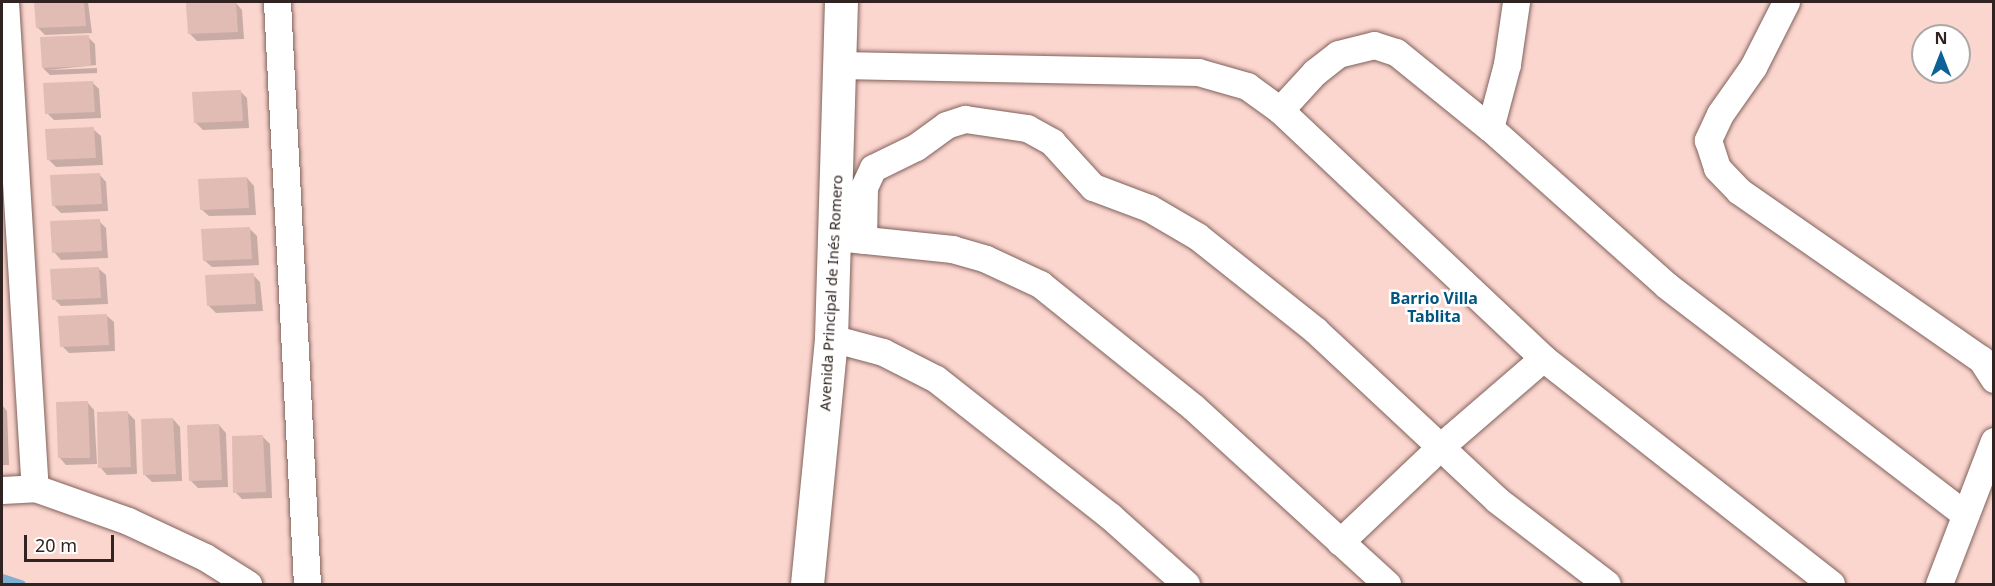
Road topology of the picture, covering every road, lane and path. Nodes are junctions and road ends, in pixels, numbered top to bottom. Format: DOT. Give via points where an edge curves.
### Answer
graph roads {
  1 [pos="5,2"];
  2 [pos="277,2"];
  3 [pos="841,2"];
  4 [pos="1516,2"];
  5 [pos="1785,2"];
  6 [pos="839,66"];
  7 [pos="1280,110"];
  8 [pos="1490,128"];
  9 [pos="849,239"];
  10 [pos="831,338"];
  11 [pos="1543,358"];
  12 [pos="1994,379"];
  13 [pos="1994,441"];
  14 [pos="1440,447"];
  15 [pos="35,488"];
  16 [pos="2,490"];
  17 [pos="1964,514"];
  18 [pos="1340,542"];
  19 [pos="248,585"];
  20 [pos="307,585"];
  21 [pos="807,585"];
  22 [pos="1186,585"];
  23 [pos="1387,585"];
  24 [pos="1607,585"];
  25 [pos="1831,585"];
  26 [pos="1940,585"];
  1 -- 15 [label="street"];
  2 -- 20 [label="street"];
  3 -- 6 [label="street, Avenida Principal de Inés Romero"];
  4 -- 8 [label="street"];
  5 -- 12 [label="street" via="1753,67 1720,114 1708,140 1717,168 1739,191 1981,359"];
  6 -- 7 [label="street" via="1198,72 1247,86"];
  6 -- 9 [label="street, Avenida Principal de Inés Romero"];
  7 -- 8 [label="street" via="1326,63 1351,49 1374,45 1396,52"];
  7 -- 11 [label="street"];
  8 -- 17 [label="street" via="1666,285"];
  9 -- 10 [label="street, Avenida Principal de Inés Romero"];
  9 -- 14 [label="street" via="873,168 916,147 946,125 965,119 1027,128 1052,142 1093,187 1149,208 1197,236 1315,330"];
  9 -- 18 [label="street" via="952,249 986,258 1040,284 1193,407"];
  10 -- 21 [label="street, Avenida Principal de Inés Romero"];
  10 -- 22 [label="street" via="883,352 936,379 1110,516"];
  11 -- 14 [label="street"];
  11 -- 25 [label="street"];
  13 -- 17 [label="street"];
  14 -- 18 [label="street"];
  14 -- 24 [label="street" via="1497,500"];
  15 -- 16 [label="street"];
  15 -- 19 [label="street" via="128,521 205,557"];
  17 -- 26 [label="street"];
  18 -- 23 [label="street"];
}
